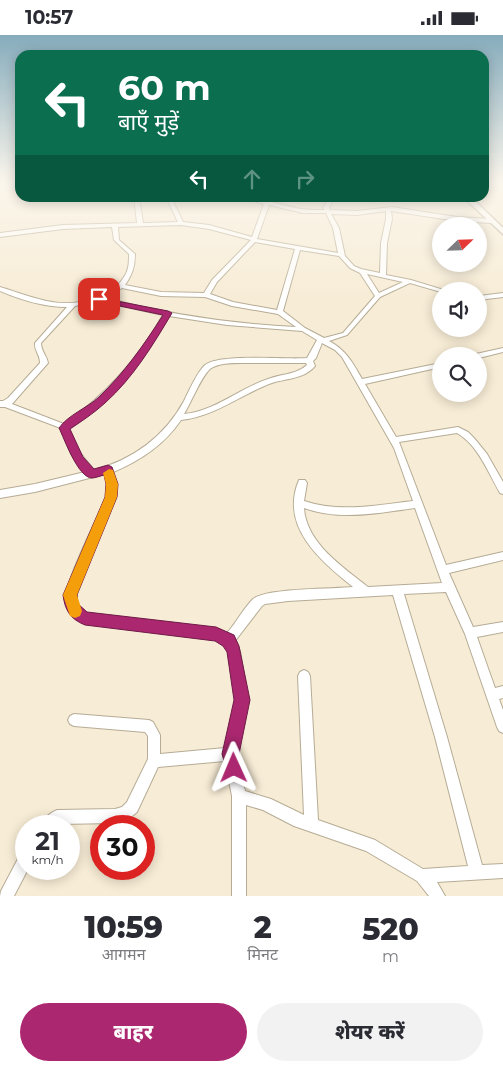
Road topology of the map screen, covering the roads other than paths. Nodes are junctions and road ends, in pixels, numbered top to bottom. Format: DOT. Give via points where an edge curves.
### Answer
graph roads {
  1 [pos="138,223"];
  2 [pos="182,223"];
  3 [pos="260,223"];
  4 [pos="334,223"];
  5 [pos="388,223"];
  6 [pos="116,225"];
  7 [pos="0,235"];
  8 [pos="254,240"];
  9 [pos="298,248"];
  10 [pos="342,255"];
  11 [pos="362,271"];
  12 [pos="383,275"];
  13 [pos="409,281"];
  14 [pos="122,286"];
  15 [pos="432,288"];
  16 [pos="0,289"];
  17 [pos="206,295"];
  18 [pos="503,295"];
  19 [pos="378,296"];
  20 [pos="487,297"];
  21 [pos="99,299"];
  22 [pos="73,304"];
  23 [pos="280,312"];
  24 [pos="168,313"];
  25 [pos="303,329"];
  26 [pos="323,339"];
  27 [pos="503,351"];
  28 [pos="487,354"];
  29 [pos="309,360"];
  30 [pos="432,367"];
  31 [pos="360,383"];
  32 [pos="4,403"];
  33 [pos="177,419"];
  34 [pos="64,428"];
  35 [pos="393,440"];
  36 [pos="108,470"];
  37 [pos="92,474"];
  38 [pos="302,483"];
  39 [pos="503,490"];
  40 [pos="0,494"];
  41 [pos="300,503"];
  42 [pos="417,504"];
  43 [pos="503,556"];
  44 [pos="443,569"];
  45 [pos="450,587"];
  46 [pos="397,590"];
  47 [pos="367,592"];
  48 [pos="503,627"];
  49 [pos="470,633"];
  50 [pos="229,641"];
  51 [pos="304,676"];
  52 [pos="497,693"];
  53 [pos="74,720"];
  54 [pos="503,727"];
  55 [pos="230,754"];
  56 [pos="154,761"];
  57 [pos="239,796"];
  58 [pos="80,817"];
  59 [pos="311,825"];
  60 [pos="503,871"];
  61 [pos="477,873"];
  62 [pos="422,876"];
  63 [pos="15,879"];
  64 [pos="6,896"];
  65 [pos="239,896"];
  66 [pos="438,896"];
  1 -- 6 [label="street"];
  2 -- 8 [label="street" via="210,227"];
  3 -- 8 [label="street"];
  4 -- 10 [label="street"];
  5 -- 12 [label="street"];
  6 -- 7 [label="street" via="63,227"];
  6 -- 14 [label="street" via="115,239 132,254 133,260 132,271"];
  8 -- 9 [label="street"];
  8 -- 17 [label="street" via="214,281"];
  9 -- 10 [label="street"];
  9 -- 23 [label="street"];
  10 -- 11 [label="street" via="352,267"];
  11 -- 12 [label="street"];
  11 -- 19 [label="street"];
  12 -- 13 [label="street"];
  13 -- 15 [label="street"];
  13 -- 19 [label="street"];
  14 -- 17 [label="street" via="161,294"];
  14 -- 21 [label="street"];
  16 -- 22 [label="street" via="24,297"];
  17 -- 23 [label="street" via="232,304"];
  18 -- 20 [label="street"];
  19 -- 26 [label="street" via="345,334"];
  21 -- 22 [label="street"];
  21 -- 24 [label="street"];
  22 -- 32 [label="street" via="38,343 44,363"];
  23 -- 25 [label="street"];
  24 -- 25 [label="street"];
  24 -- 34 [label="street" via="145,352 123,377 101,401"];
  25 -- 26 [label="street"];
  26 -- 29 [label="street"];
  26 -- 31 [label="street" via="345,356"];
  27 -- 28 [label="street"];
  29 -- 33 [label="street" via="311,366 304,372 267,382 193,417"];
  29 -- 33 [label="street" via="212,364 205,370"];
  30 -- 31 [label="street"];
  31 -- 35 [label="street"];
  32 -- 34 [label="street"];
  33 -- 36 [label="street" via="144,453"];
  34 -- 37 [label="street" via="74,452"];
  35 -- 39 [label="street" via="458,430 468,435"];
  35 -- 42 [label="street"];
  36 -- 37 [label="street"];
  36 -- 50 [label="street" via="111,497 70,595 74,611 85,618 216,634"];
  37 -- 40 [label="street" via="35,489"];
  38 -- 41 [label="street"];
  41 -- 42 [label="street" via="333,512"];
  41 -- 47 [label="street" via="302,526 311,539 339,570"];
  42 -- 44 [label="street"];
  43 -- 44 [label="street"];
  44 -- 45 [label="street"];
  45 -- 46 [label="street"];
  45 -- 49 [label="street"];
  46 -- 47 [label="street"];
  46 -- 61 [label="street"];
  47 -- 50 [label="street" via="264,599 258,602"];
  48 -- 49 [label="street"];
  49 -- 52 [label="street"];
  50 -- 55 [label="street" via="234,651 242,700"];
  51 -- 59 [label="street"];
  52 -- 54 [label="street"];
  53 -- 56 [label="street" via="149,726 154,735"];
  55 -- 56 [label="street"];
  55 -- 57 [label="street"];
  56 -- 58 [label="street" via="131,809 115,817"];
  57 -- 59 [label="street"];
  57 -- 65 [label="street"];
  59 -- 62 [label="street" via="370,845"];
  60 -- 61 [label="street"];
  61 -- 62 [label="street"];
  62 -- 66 [label="street"];
  63 -- 64 [label="street"];
}
